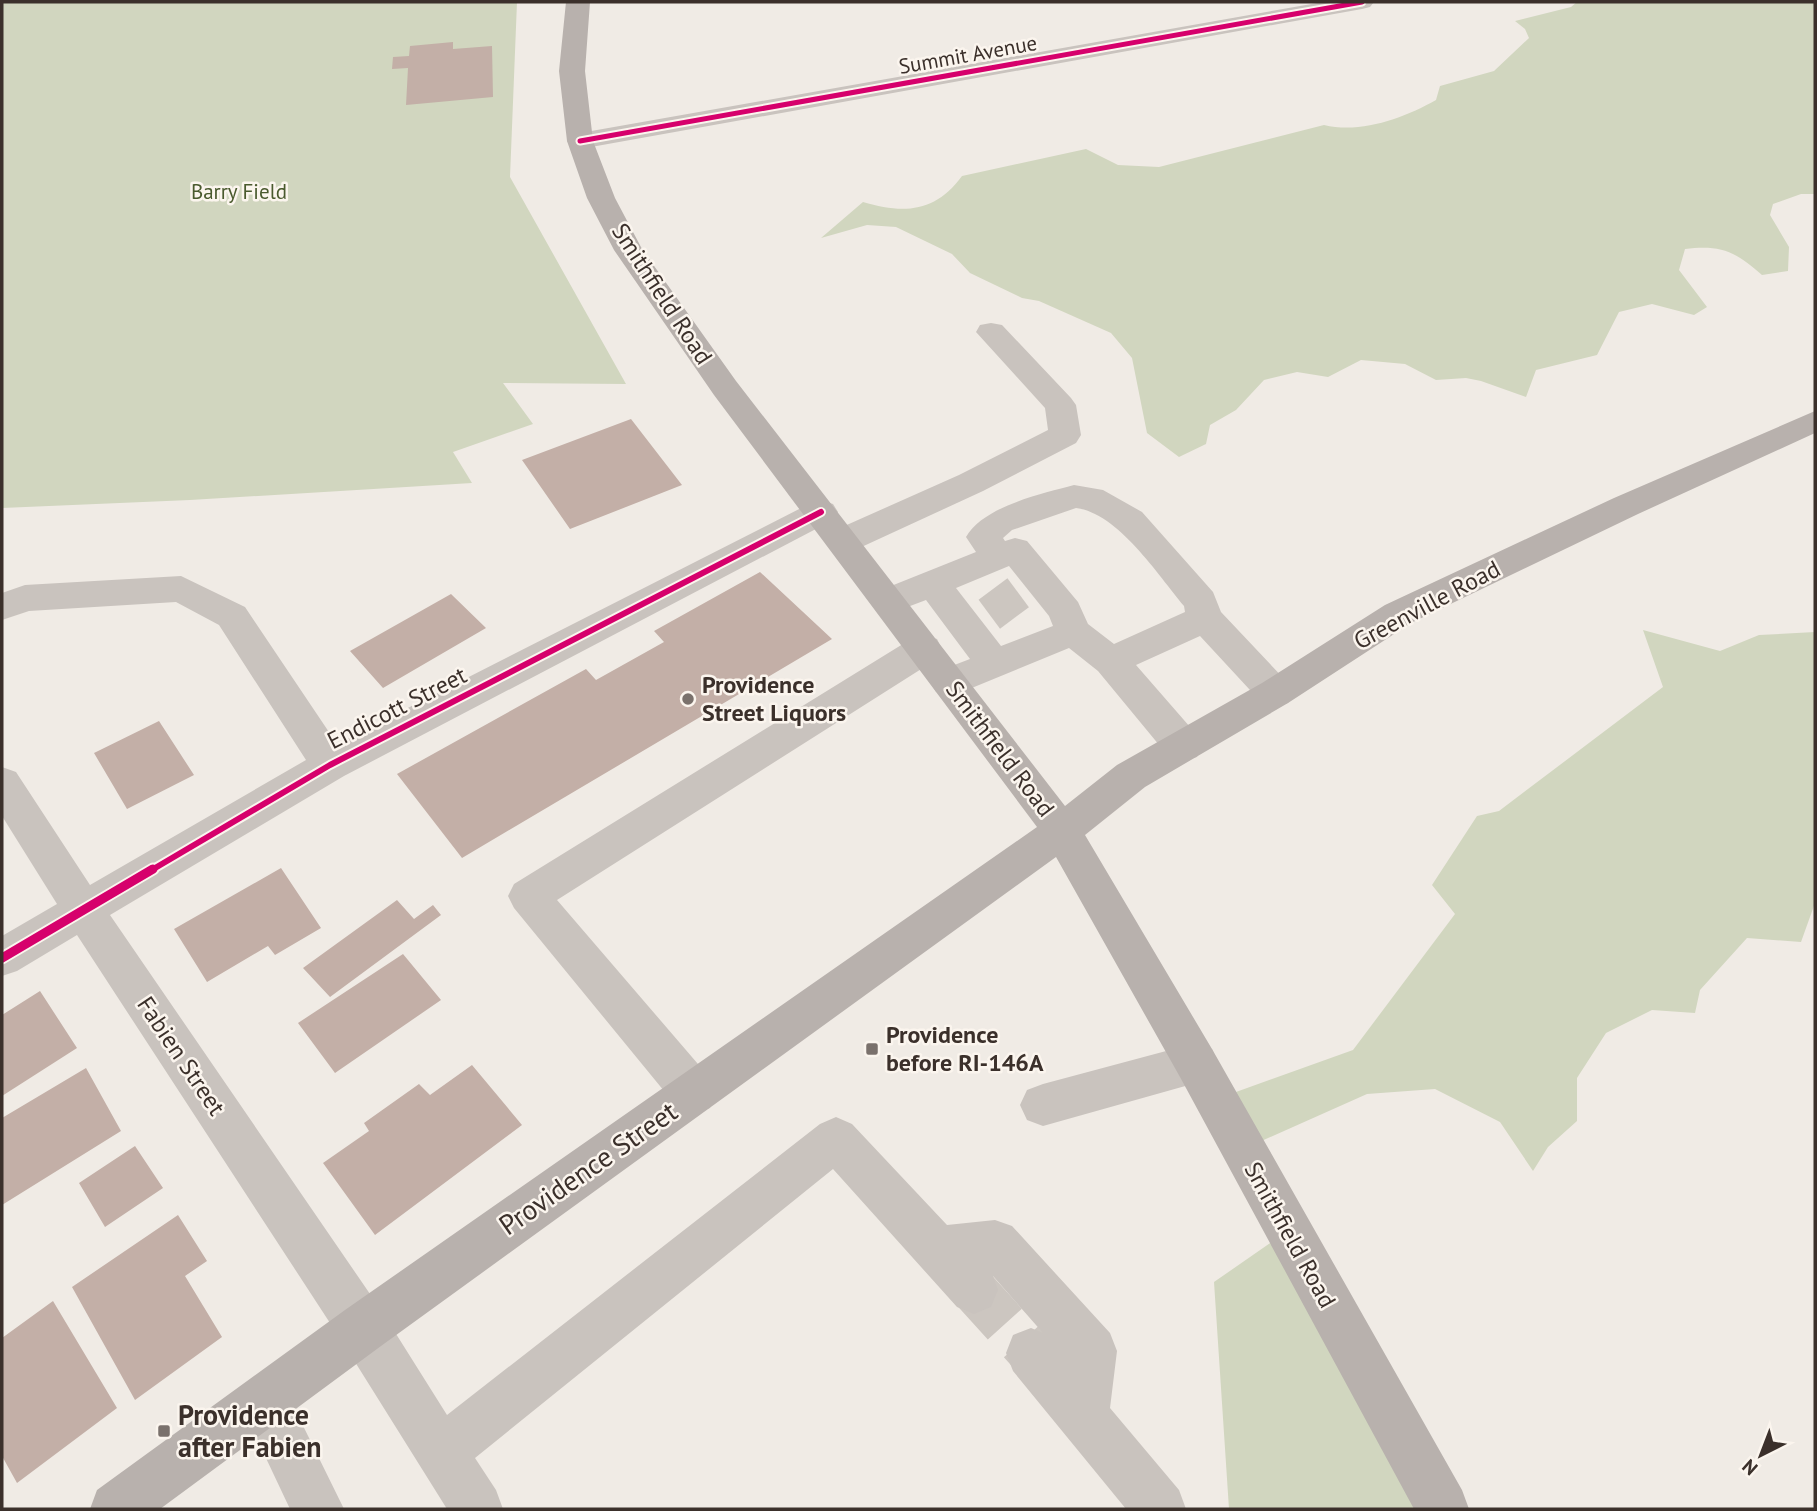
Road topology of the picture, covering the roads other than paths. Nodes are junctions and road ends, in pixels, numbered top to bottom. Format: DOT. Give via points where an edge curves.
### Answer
graph roads {
  1 [pos="578,2"];
  2 [pos="1362,2"];
  3 [pos="580,141"];
  4 [pos="991,332"];
  5 [pos="1815,421"];
  6 [pos="832,527"];
  7 [pos="989,571"];
  8 [pos="933,583"];
  9 [pos="888,601"];
  10 [pos="2,607"];
  11 [pos="1205,618"];
  12 [pos="1073,632"];
  13 [pos="924,649"];
  14 [pos="1111,661"];
  15 [pos="994,664"];
  16 [pos="949,682"];
  17 [pos="1275,693"];
  18 [pos="1183,746"];
  19 [pos="330,765"];
  20 [pos="2,783"];
  21 [pos="1062,831"];
  22 [pos="83,910"];
  23 [pos="2,958"];
  24 [pos="1196,1063"];
  25 [pos="694,1093"];
  26 [pos="1043,1105"];
  27 [pos="937,1250"];
  28 [pos="974,1290"];
  29 [pos="363,1328"];
  30 [pos="1031,1353"];
  31 [pos="264,1401"];
  32 [pos="1083,1416"];
  33 [pos="441,1452"];
  34 [pos="116,1509"];
  35 [pos="318,1509"];
  36 [pos="477,1509"];
  37 [pos="1160,1509"];
  38 [pos="1443,1509"];
  1 -- 3 [label="main road, Smithfield Road" via="572,71"];
  2 -- 3 [label="street, Summit Avenue"];
  3 -- 6 [label="main road, Smithfield Road" via="601,198 628,250 725,388"];
  4 -- 6 [label="street, Endicott Street" via="1060,405 1065,435 971,483"];
  5 -- 17 [label="main road, Greenville Road" via="1398,614"];
  6 -- 9 [label="main road, Smithfield Road"];
  6 -- 19 [label="street, Endicott Street"];
  7 -- 8 [label="street"];
  7 -- 11 [label="street" via="983,537 1000,522 1074,496 1091,498 1130,520 1200,601"];
  7 -- 12 [label="street" via="1015,550 1065,611"];
  8 -- 9 [label="street"];
  8 -- 15 [label="street"];
  9 -- 13 [label="main road, Smithfield Road"];
  10 -- 19 [label="street" via="24,598 181,589 198,597 232,616"];
  11 -- 14 [label="street"];
  11 -- 17 [label="street"];
  12 -- 14 [label="street"];
  12 -- 15 [label="street" via="1030,637"];
  13 -- 16 [label="main road, Smithfield Road"];
  13 -- 25 [label="street" via="529,897"];
  14 -- 18 [label="street"];
  15 -- 16 [label="street"];
  16 -- 21 [label="main road, Smithfield Road"];
  17 -- 18 [label="main road, Greenville Road"];
  18 -- 21 [label="main road, Greenville Road" via="1130,776"];
  19 -- 22 [label="street, Endicott Street"];
  20 -- 22 [label="street, Fabien Street"];
  21 -- 24 [label="main road, Smithfield Road"];
  21 -- 25 [label="main road, Providence Street"];
  22 -- 23 [label="street, Endicott Street"];
  22 -- 29 [label="street, Fabien Street"];
  24 -- 26 [label="street"];
  24 -- 38 [label="main road, Smithfield Road"];
  25 -- 29 [label="main road, Providence Street"];
  27 -- 28 [label="street"];
  27 -- 32 [label="street" via="995,1243 1092,1351"];
  27 -- 33 [label="street" via="836,1139"];
  29 -- 31 [label="main road, Providence Street"];
  29 -- 33 [label="street, Fabien Street"];
  30 -- 32 [label="street"];
  31 -- 34 [label="main road, Providence Street"];
  31 -- 35 [label="street"];
  32 -- 37 [label="street"];
  33 -- 36 [label="street, Fabien Street"];
}
